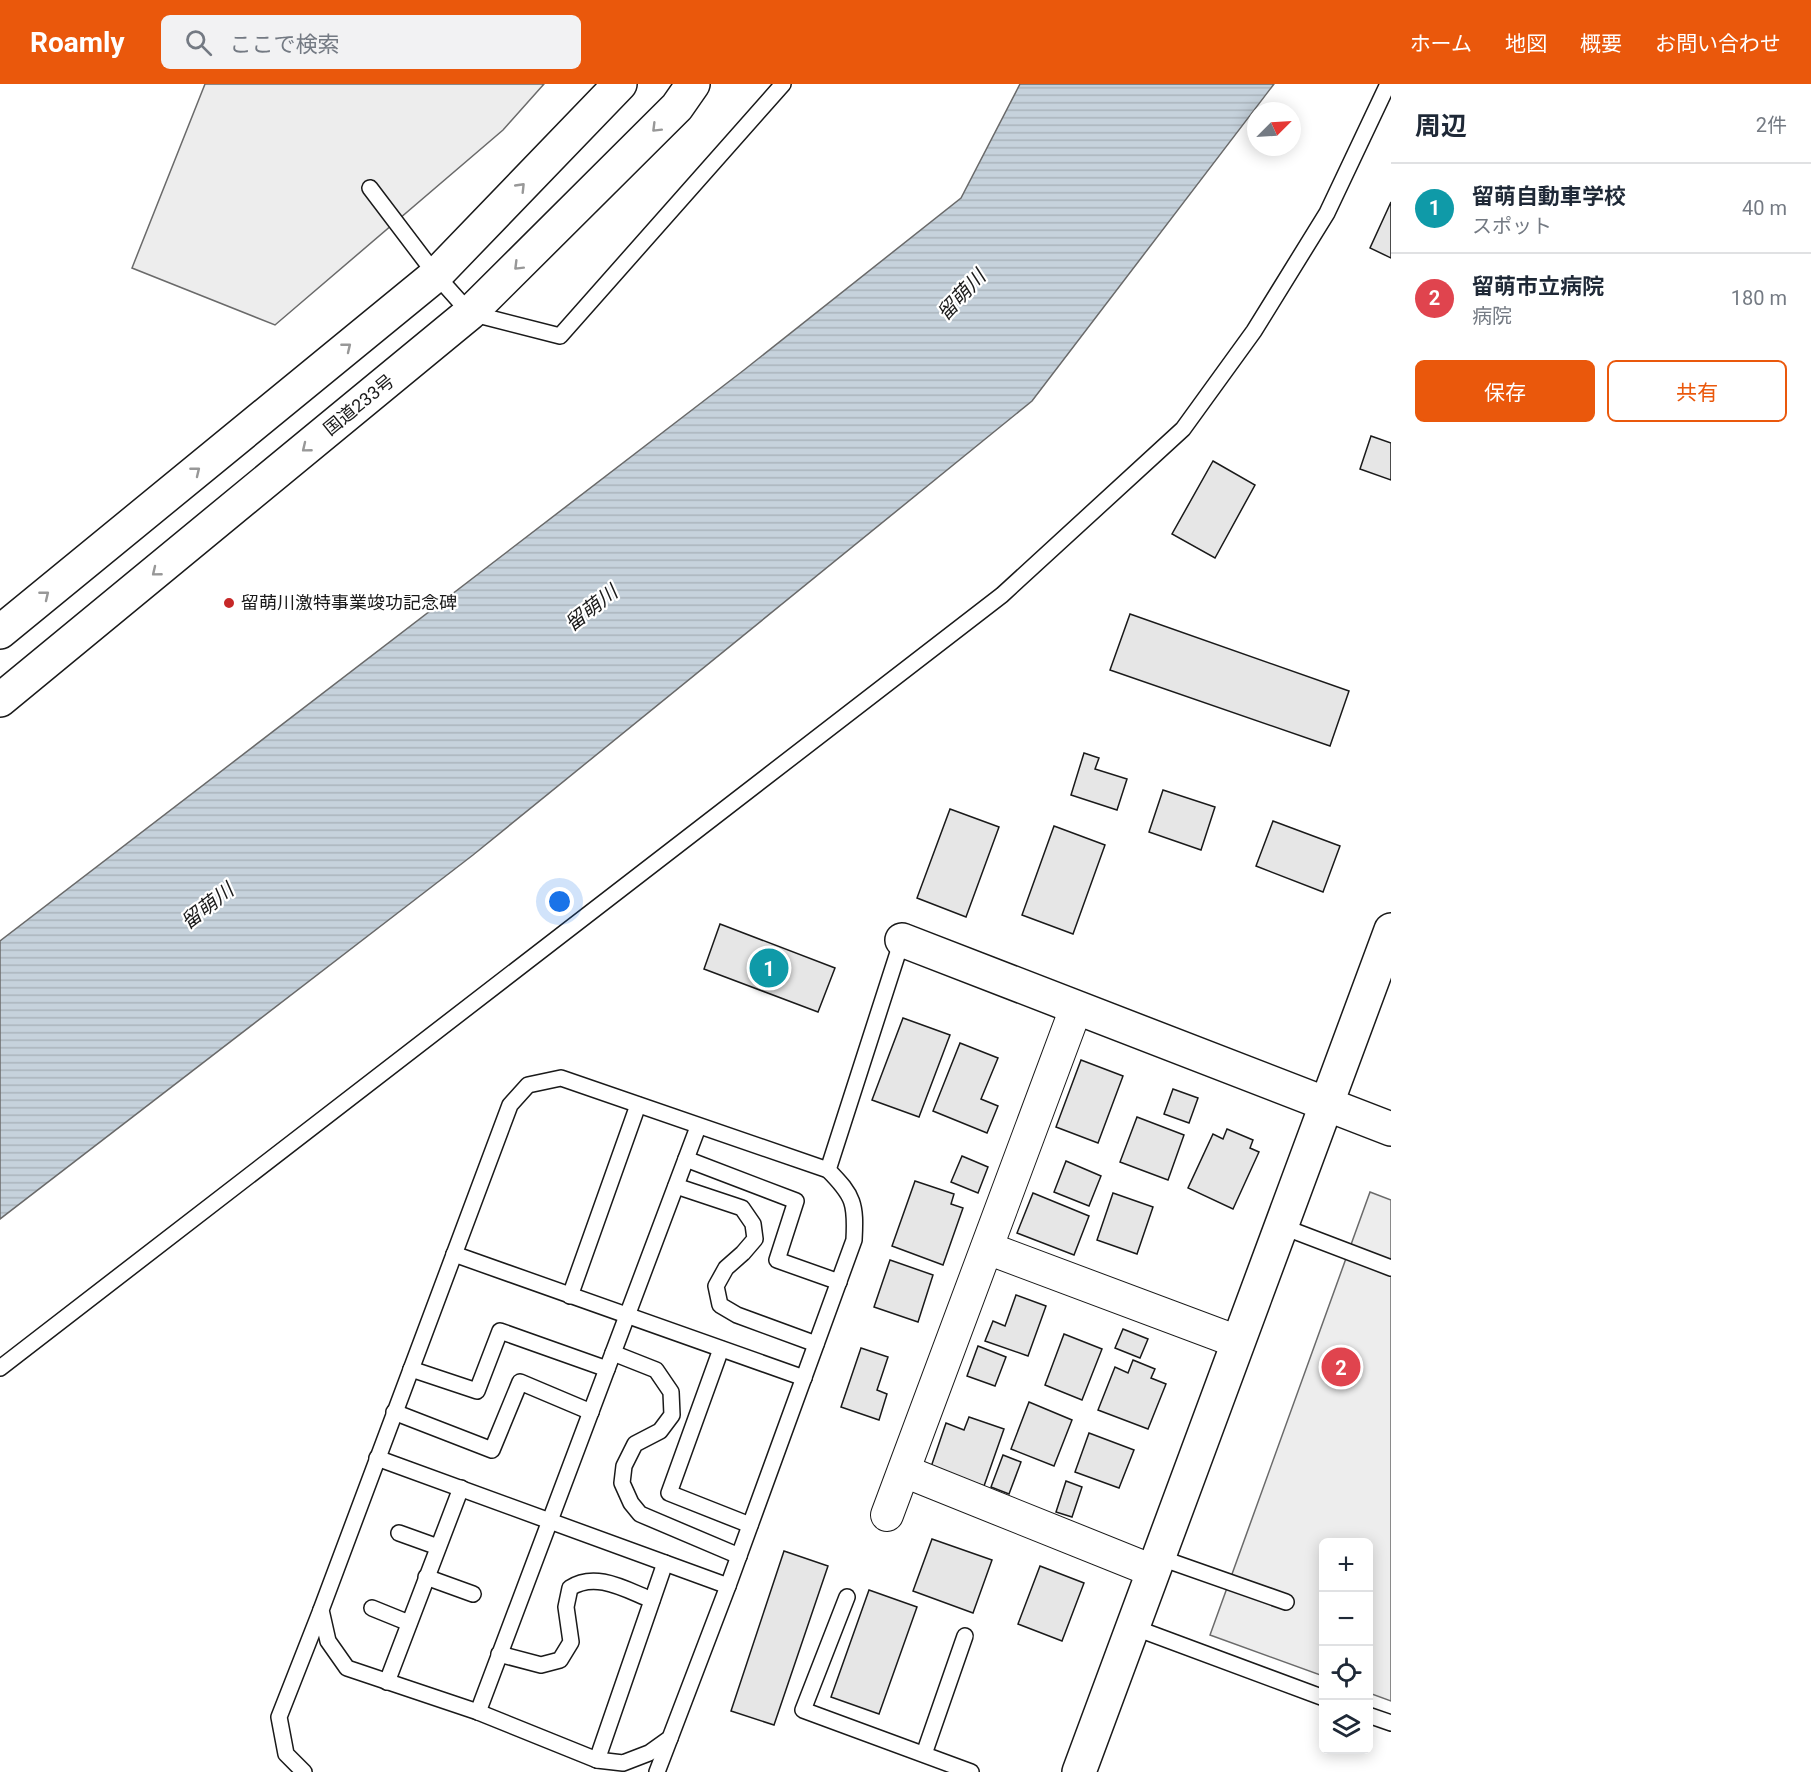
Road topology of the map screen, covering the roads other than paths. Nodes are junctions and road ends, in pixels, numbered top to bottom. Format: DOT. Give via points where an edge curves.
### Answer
graph roads {
  1 [pos="620,84"];
  2 [pos="693,84"];
  3 [pos="783,84"];
  4 [pos="1388,84"];
  5 [pos="370,188"];
  6 [pos="436,274"];
  7 [pos="470,313"];
  8 [pos="0,632"];
  9 [pos="0,700"];
  10 [pos="1391,930"];
  11 [pos="902,940"];
  12 [pos="1076,1008"];
  13 [pos="638,1105"];
  14 [pos="1326,1105"];
  15 [pos="698,1126"];
  16 [pos="1391,1129"];
  17 [pos="686,1159"];
  18 [pos="828,1170"];
  19 [pos="676,1186"];
  20 [pos="1281,1226"];
  21 [pos="987,1248"];
  22 [pos="454,1254"];
  23 [pos="1391,1268"];
  24 [pos="839,1282"];
  25 [pos="570,1296"];
  26 [pos="627,1316"];
  27 [pos="1238,1342"];
  28 [pos="816,1344"];
  29 [pos="722,1349"];
  30 [pos="614,1353"];
  31 [pos="0,1368"];
  32 [pos="411,1369"];
  33 [pos="608,1369"];
  34 [pos="804,1378"];
  35 [pos="394,1412"];
  36 [pos="591,1412"];
  37 [pos="376,1458"];
  38 [pos="904,1471"];
  39 [pos="461,1488"];
  40 [pos="887,1515"];
  41 [pos="550,1521"];
  42 [pos="750,1525"];
  43 [pos="399,1533"];
  44 [pos="438,1548"];
  45 [pos="739,1556"];
  46 [pos="665,1563"];
  47 [pos="1156,1564"];
  48 [pos="426,1577"];
  49 [pos="728,1586"];
  50 [pos="474,1594"];
  51 [pos="847,1597"];
  52 [pos="652,1600"];
  53 [pos="1286,1602"];
  54 [pos="372,1608"];
  55 [pos="321,1610"];
  56 [pos="410,1623"];
  57 [pos="1133,1628"];
  58 [pos="965,1636"];
  59 [pos="499,1654"];
  60 [pos="387,1682"];
  61 [pos="1319,1697"];
  62 [pos="478,1712"];
  63 [pos="1373,1717"];
  64 [pos="1391,1723"];
  65 [pos="670,1738"];
  66 [pos="924,1754"];
  67 [pos="597,1760"];
  68 [pos="304,1772"];
  69 [pos="657,1772"];
  70 [pos="971,1772"];
  71 [pos="1079,1772"];
  6 -- 1 [label="main road, one-way"];
  2 -- 7 [label="main road, 国道233号, one-way" via="676,107"];
  3 -- 7 [label="lane" via="560,336"];
  4 -- 31 [label="lane" via="1327,213 1254,331 1182,429 1002,595"];
  5 -- 6 [label="lane"];
  6 -- 7 [label="lane"];
  8 -- 6 [label="main road, one-way"];
  7 -- 9 [label="main road, 国道233号, one-way"];
  10 -- 14 [label="main road"];
  11 -- 12 [label="main road"];
  11 -- 18 [label="lane"];
  12 -- 14 [label="main road"];
  12 -- 21 [label="street"];
  13 -- 15 [label="lane"];
  13 -- 22 [label="lane" via="561,1078 528,1085 510,1105"];
  13 -- 25 [label="lane"];
  14 -- 16 [label="main road"];
  14 -- 20 [label="main road"];
  15 -- 17 [label="lane"];
  15 -- 18 [label="lane"];
  17 -- 19 [label="lane"];
  17 -- 24 [label="lane" via="796,1201 777,1260"];
  18 -- 24 [label="lane" via="846,1189 855,1213 854,1240"];
  19 -- 26 [label="lane"];
  19 -- 28 [label="lane" via="742,1208 753,1224 755,1239 726,1268 716,1286 720,1305"];
  20 -- 23 [label="lane"];
  20 -- 27 [label="main road"];
  21 -- 27 [label="street"];
  21 -- 38 [label="street"];
  22 -- 25 [label="lane"];
  22 -- 32 [label="lane"];
  24 -- 28 [label="lane"];
  25 -- 26 [label="lane"];
  26 -- 29 [label="lane"];
  26 -- 30 [label="lane"];
  27 -- 47 [label="main road"];
  28 -- 34 [label="lane"];
  29 -- 34 [label="lane"];
  29 -- 42 [label="lane" via="669,1492"];
  30 -- 33 [label="lane"];
  30 -- 45 [label="lane" via="656,1370 671,1392 672,1414 660,1431 635,1444 624,1466 622,1483 631,1503 640,1514"];
  32 -- 33 [label="lane" via="477,1391 500,1331"];
  32 -- 35 [label="lane"];
  33 -- 36 [label="lane"];
  34 -- 42 [label="lane"];
  35 -- 36 [label="lane" via="492,1450 520,1382"];
  35 -- 37 [label="lane"];
  36 -- 41 [label="lane"];
  37 -- 39 [label="lane"];
  37 -- 55 [label="lane"];
  38 -- 40 [label="street"];
  38 -- 47 [label="street"];
  39 -- 41 [label="lane"];
  39 -- 44 [label="lane"];
  41 -- 46 [label="lane"];
  41 -- 59 [label="lane"];
  42 -- 45 [label="lane"];
  43 -- 44 [label="lane"];
  44 -- 48 [label="lane"];
  45 -- 49 [label="lane"];
  46 -- 49 [label="lane"];
  46 -- 52 [label="lane"];
  47 -- 53 [label="lane"];
  47 -- 57 [label="main road"];
  48 -- 50 [label="lane"];
  48 -- 56 [label="lane"];
  49 -- 65 [label="lane"];
  51 -- 66 [label="lane" via="803,1710"];
  52 -- 59 [label="lane" via="603,1581 581,1581 570,1588 566,1607 571,1642 560,1660 542,1665"];
  52 -- 67 [label="lane"];
  54 -- 56 [label="lane"];
  55 -- 60 [label="lane" via="328,1641 346,1668"];
  55 -- 68 [label="lane" via="279,1717 286,1754"];
  56 -- 60 [label="lane"];
  57 -- 61 [label="lane"];
  57 -- 71 [label="main road"];
  58 -- 66 [label="lane"];
  59 -- 62 [label="lane"];
  60 -- 62 [label="lane"];
  62 -- 67 [label="lane"];
  63 -- 64 [label="lane"];
  65 -- 67 [label="lane" via="649,1753 623,1763"];
  65 -- 69 [label="lane"];
  66 -- 70 [label="lane"];
}
